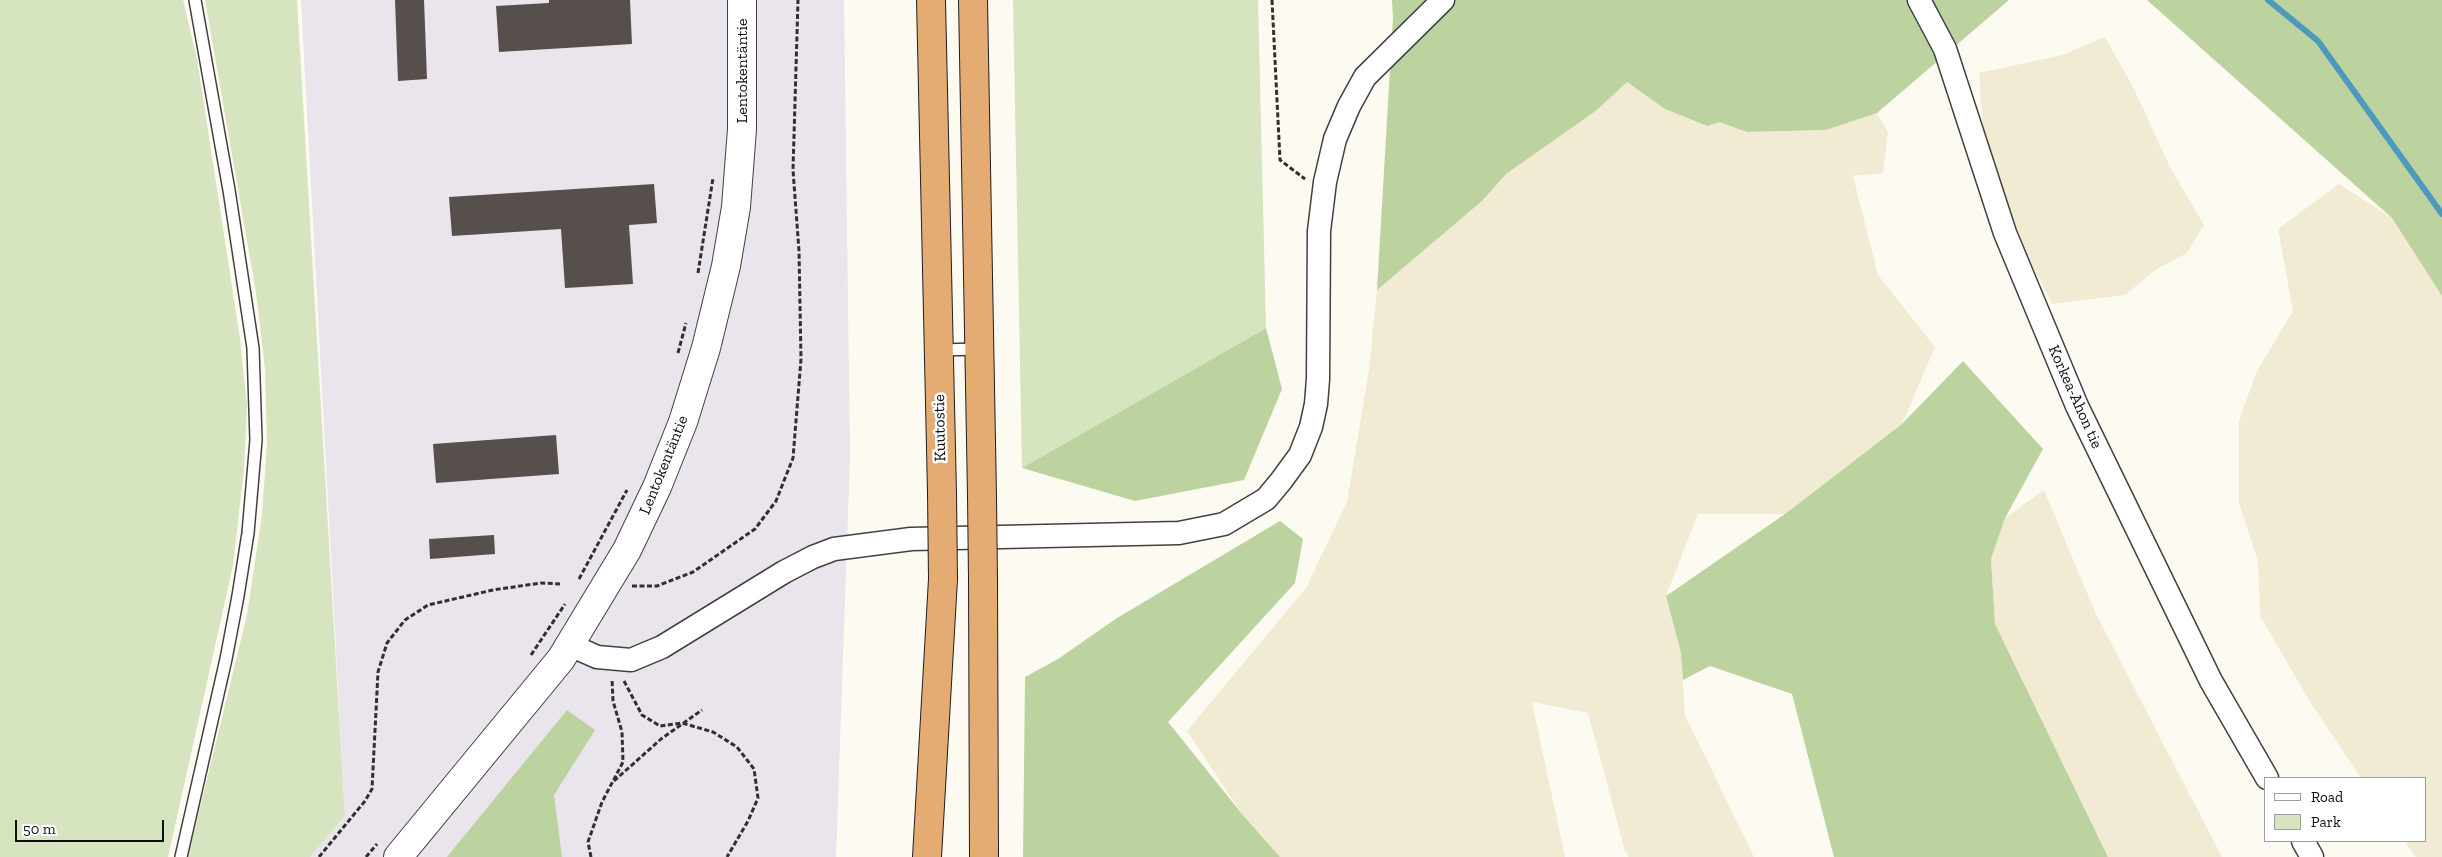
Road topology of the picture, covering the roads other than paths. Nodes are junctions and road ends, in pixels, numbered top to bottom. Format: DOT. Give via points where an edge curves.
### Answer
graph roads {
  1 [pos="195,0"];
  2 [pos="742,0"];
  3 [pos="931,0"];
  4 [pos="973,0"];
  5 [pos="1443,0"];
  6 [pos="1919,0"];
  7 [pos="979,349"];
  8 [pos="939,350"];
  9 [pos="942,579"];
  10 [pos="570,646"];
  11 [pos="2266,777"];
  12 [pos="2304,842"];
  13 [pos="181,857"];
  14 [pos="398,857"];
  15 [pos="926,857"];
  16 [pos="940,857"];
  17 [pos="984,857"];
  18 [pos="2312,857"];
  1 -- 13 [label="lane" via="253,348 256,440 248,533 235,614"];
  2 -- 10 [label="street, Lentokentäntie" via="742,129 736,207 706,348 683,422 657,488 627,550"];
  3 -- 8 [label="highway, Kuutostie"];
  4 -- 7 [label="highway"];
  5 -- 10 [label="street" via="1365,77 1335,139 1319,231 1316,404 1300,455 1266,499 1224,524 1179,533 911,539 834,549 752,590 662,646 631,660 597,657"];
  6 -- 11 [label="street, Korkea-Ahon tie" via="1945,49 2005,233 2077,406 2212,681"];
  7 -- 8 [label="lane"];
  7 -- 17 [label="highway, bridge"];
  8 -- 9 [label="highway, Kuutostie, bridge"];
  9 -- 15 [label="highway"];
  9 -- 16 [label="highway, Kuutostie"];
  10 -- 14 [label="street, Lentokentäntie"];
  12 -- 18 [label="street"];
}
